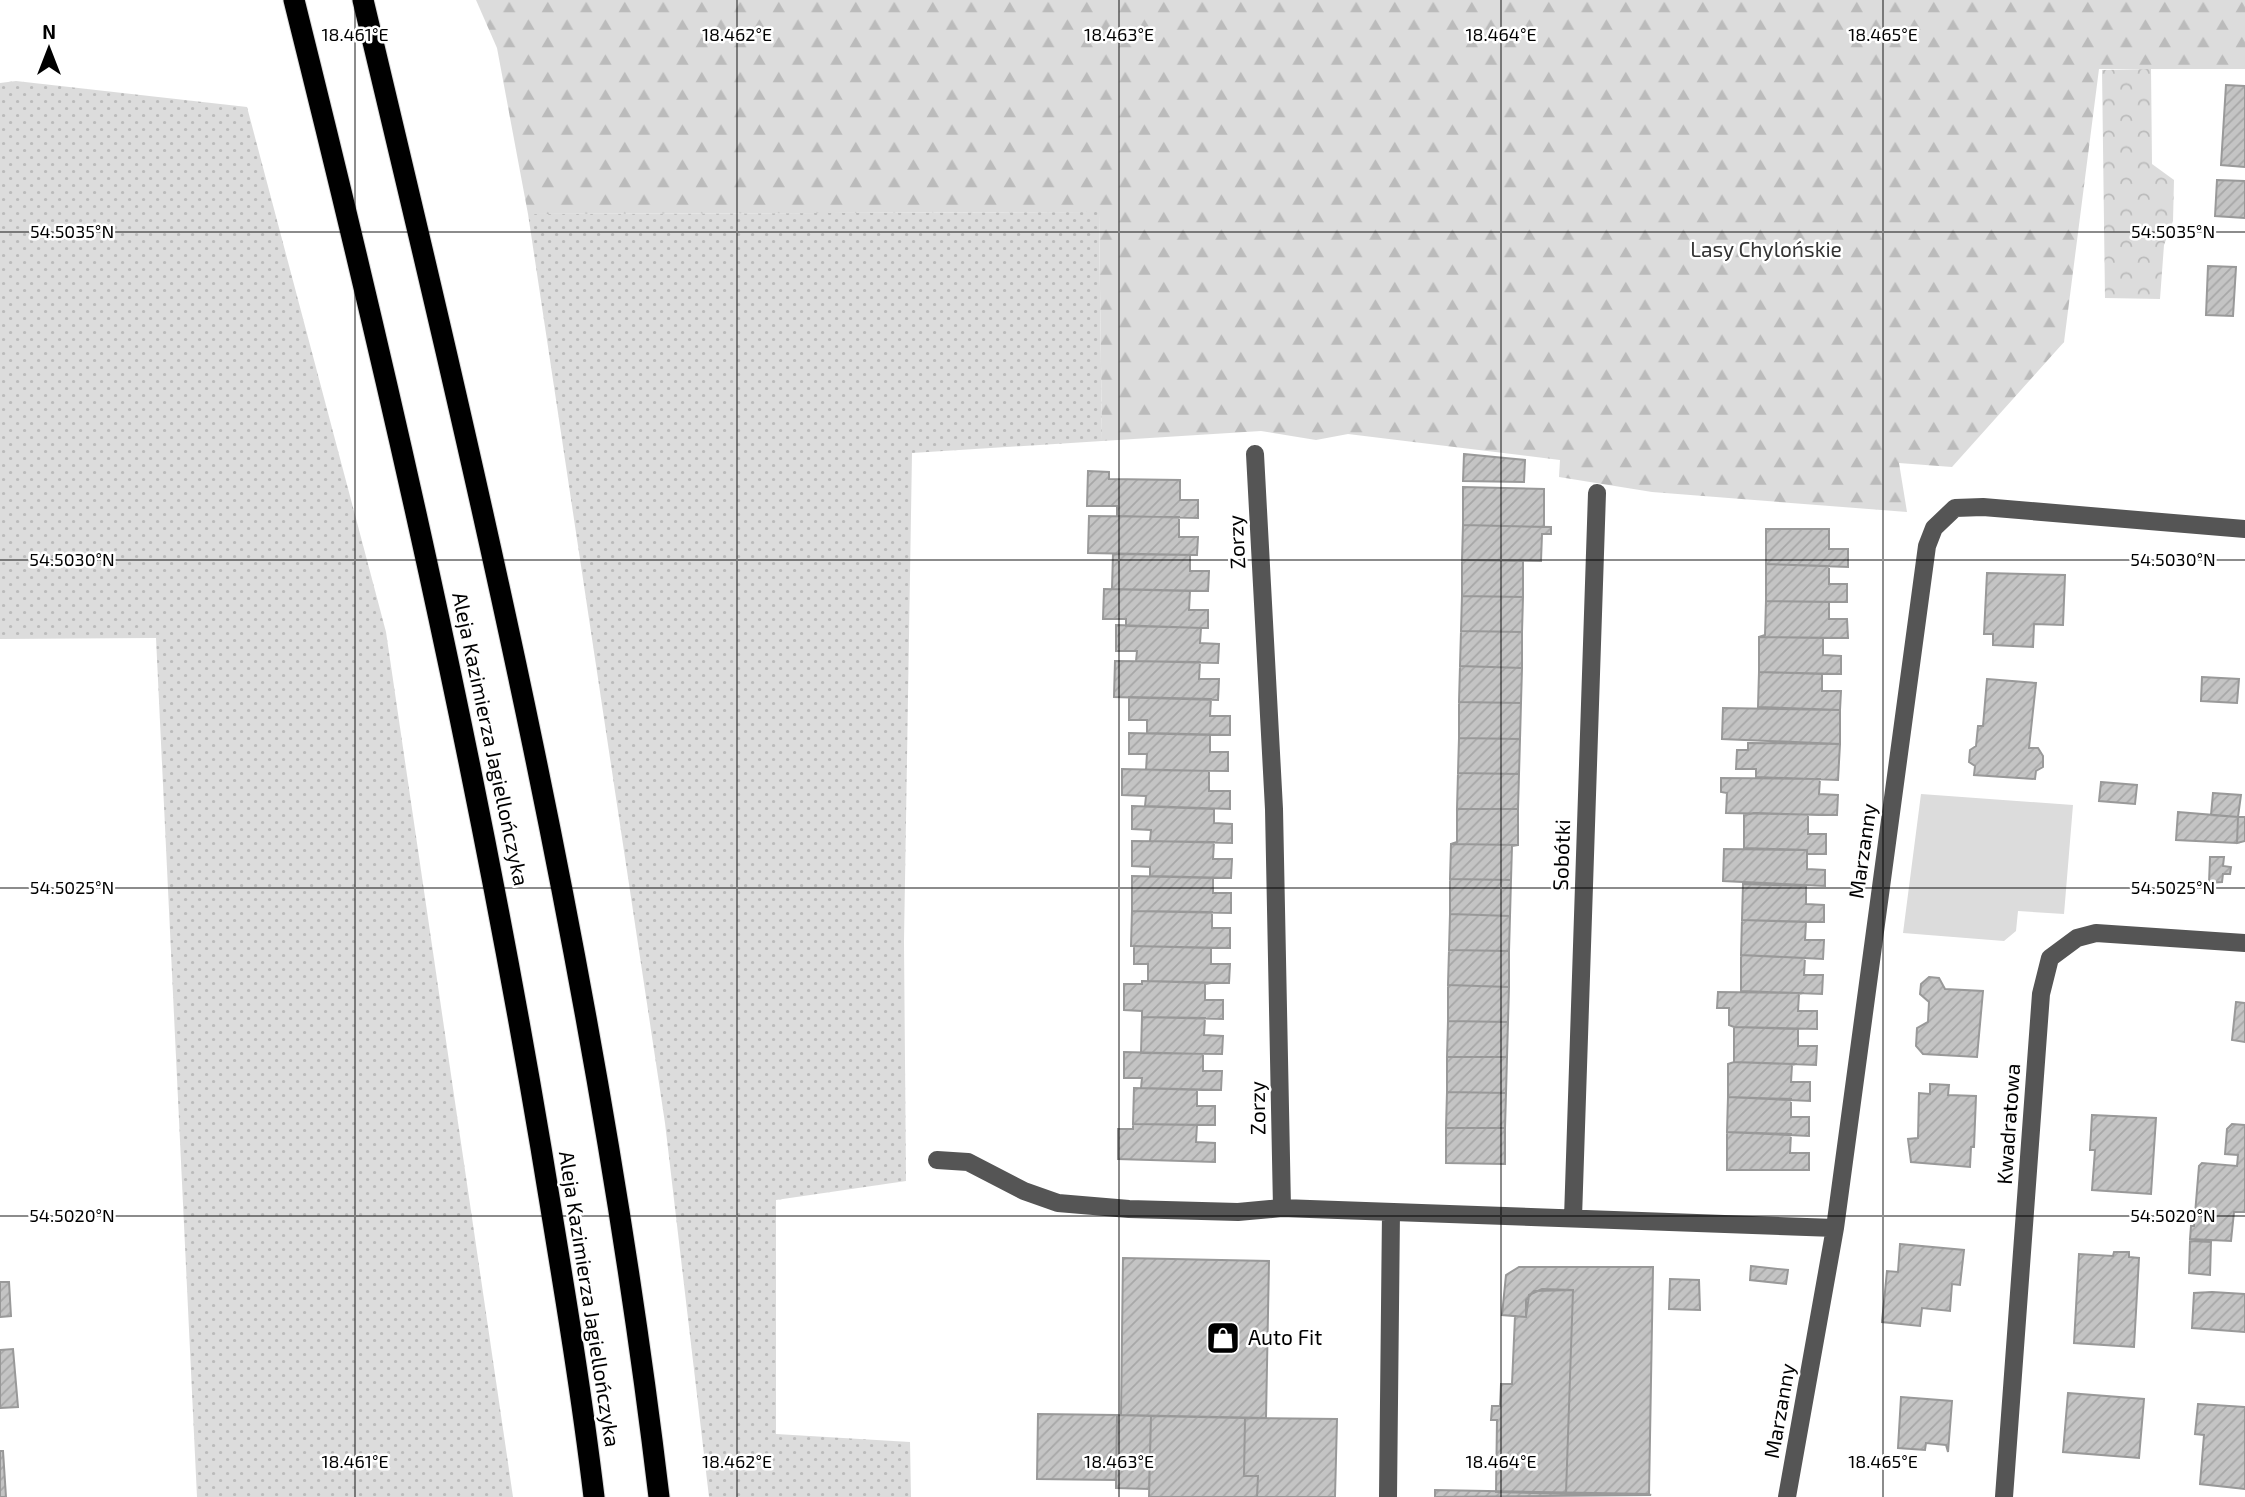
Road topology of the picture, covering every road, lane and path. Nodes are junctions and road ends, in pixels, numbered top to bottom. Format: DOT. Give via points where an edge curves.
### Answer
graph roads {
  1 [pos="294,0"];
  2 [pos="363,0"];
  3 [pos="1255,454"];
  4 [pos="1597,493"];
  5 [pos="2245,529"];
  6 [pos="2245,943"];
  7 [pos="937,1160"];
  8 [pos="1282,1208"];
  9 [pos="1391,1212"];
  10 [pos="1573,1218"];
  11 [pos="1835,1228"];
  12 [pos="594,1497"];
  13 [pos="659,1497"];
  14 [pos="1388,1497"];
  15 [pos="1787,1497"];
  16 [pos="2004,1497"];
  1 -- 12 [label="highway, Aleja Kazimierza Jagiellończyka" via="413,491 486,837 570,1327"];
  2 -- 13 [label="highway, Aleja Kazimierza Jagiellończyka" via="475,474 547,820 619,1215"];
  3 -- 8 [label="street, Zorzy" via="1274,809"];
  4 -- 10 [label="street, Sobótki"];
  5 -- 11 [label="street, Marzanny" via="1983,507 1955,508 1934,528 1927,546"];
  6 -- 16 [label="street, Kwadratowa" via="2096,933 2077,938 2050,958 2041,994"];
  7 -- 8 [label="street" via="968,1162 1058,1203 1238,1212"];
  8 -- 9 [label="street"];
  9 -- 10 [label="street"];
  9 -- 14 [label="street"];
  10 -- 11 [label="street"];
  11 -- 15 [label="street, Marzanny"];
}
